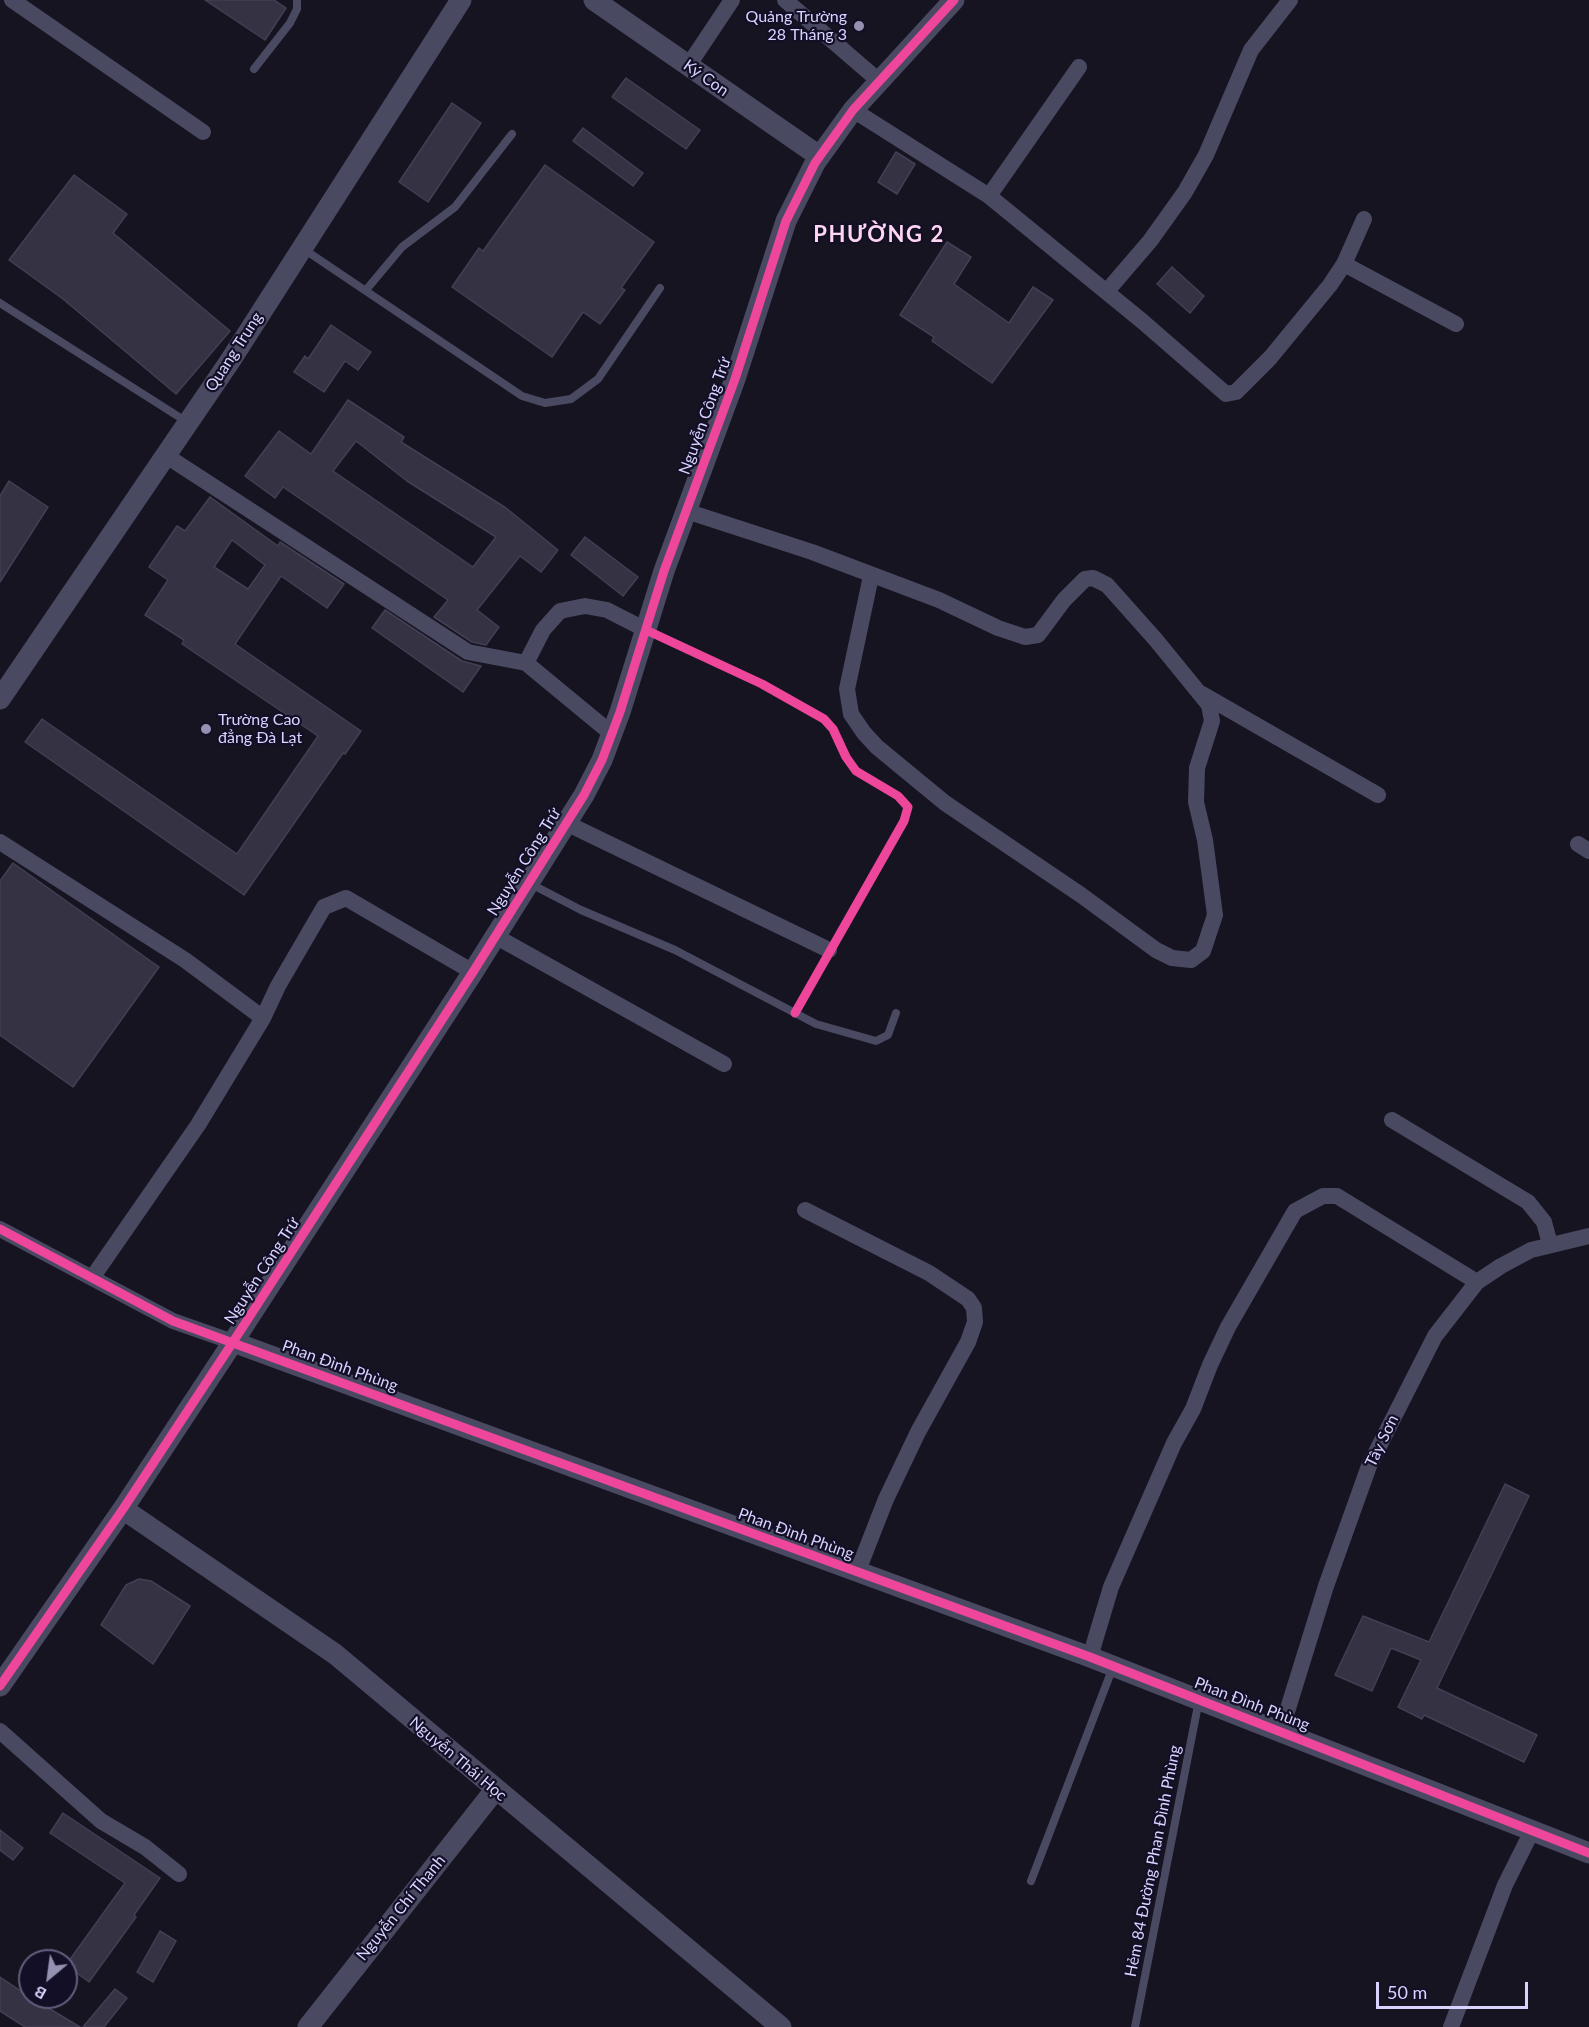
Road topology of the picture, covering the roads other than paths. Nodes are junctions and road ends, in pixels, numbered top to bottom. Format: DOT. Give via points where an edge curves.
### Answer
graph roads {
  1 [pos="12,0"];
  2 [pos="297,0"];
  3 [pos="461,0"];
  4 [pos="594,0"];
  5 [pos="732,0"];
  6 [pos="785,0"];
  7 [pos="954,0"];
  8 [pos="1290,0"];
  9 [pos="688,66"];
  10 [pos="1079,67"];
  11 [pos="254,69"];
  12 [pos="879,81"];
  13 [pos="853,110"];
  14 [pos="203,132"];
  15 [pos="512,134"];
  16 [pos="819,156"];
  17 [pos="989,196"];
  18 [pos="1364,219"];
  19 [pos="302,247"];
  20 [pos="1344,264"];
  21 [pos="660,288"];
  22 [pos="366,290"];
  23 [pos="1107,291"];
  24 [pos="0,303"];
  25 [pos="1456,324"];
  26 [pos="187,423"];
  27 [pos="165,455"];
  28 [pos="686,511"];
  29 [pos="870,576"];
  30 [pos="646,630"];
  31 [pos="526,663"];
  32 [pos="1202,693"];
  33 [pos="0,699"];
  34 [pos="612,734"];
  35 [pos="1378,795"];
  36 [pos="566,823"];
  37 [pos="0,842"];
  38 [pos="528,883"];
  39 [pos="495,936"];
  40 [pos="829,950"];
  41 [pos="473,972"];
  42 [pos="896,1013"];
  43 [pos="263,1017"];
  44 [pos="724,1064"];
  45 [pos="1392,1120"];
  46 [pos="805,1210"];
  47 [pos="0,1229"];
  48 [pos="1589,1236"];
  49 [pos="1550,1244"];
  50 [pos="92,1278"];
  51 [pos="1477,1282"];
  52 [pos="233,1342"];
  53 [pos="123,1509"];
  54 [pos="857,1573"];
  55 [pos="1090,1658"];
  56 [pos="1113,1667"];
  57 [pos="0,1686"];
  58 [pos="1199,1700"];
  59 [pos="0,1731"];
  60 [pos="1281,1731"];
  61 [pos="495,1790"];
  62 [pos="1532,1832"];
  63 [pos="1589,1853"];
  64 [pos="179,1874"];
  65 [pos="1031,1881"];
  66 [pos="308,2027"];
  67 [pos="781,2027"];
  68 [pos="1135,2027"];
  69 [pos="1451,2027"];
  1 -- 14 [label="street"];
  2 -- 11 [label="lane" via="290,23"];
  3 -- 19 [label="street, Quang Trung"];
  4 -- 9 [label="street, Ký Con"];
  5 -- 9 [label="street"];
  6 -- 12 [label="street"];
  7 -- 12 [label="street, Nguyễn Công Trứ"];
  8 -- 23 [label="street" via="1251,50 1206,155 1185,192"];
  9 -- 16 [label="street, Ký Con"];
  10 -- 17 [label="street"];
  12 -- 13 [label="street, Nguyễn Công Trứ"];
  13 -- 16 [label="street, Nguyễn Công Trứ"];
  13 -- 17 [label="street"];
  15 -- 22 [label="lane" via="455,207 402,247"];
  16 -- 28 [label="street, Nguyễn Công Trứ" via="786,221 735,379"];
  17 -- 23 [label="street"];
  18 -- 20 [label="street"];
  19 -- 22 [label="lane"];
  19 -- 26 [label="street, Quang Trung"];
  20 -- 23 [label="street" via="1270,358 1230,394 1221,392"];
  20 -- 25 [label="street"];
  21 -- 22 [label="lane" via="598,379 571,399 544,403 522,396"];
  24 -- 26 [label="lane"];
  26 -- 27 [label="street, Quang Trung"];
  27 -- 31 [label="street" via="468,652"];
  27 -- 33 [label="street, Quang Trung"];
  28 -- 29 [label="street" via="812,552"];
  28 -- 30 [label="street, Nguyễn Công Trứ"];
  29 -- 32 [label="street" via="1025,637 1038,635 1085,579 1100,580"];
  29 -- 32 [label="street" via="847,689 851,714 864,733 945,803 1156,950 1172,958 1191,960 1203,951 1215,915 1196,802 1197,768 1212,721"];
  30 -- 31 [label="street" via="607,610 585,606 560,611 543,630"];
  30 -- 34 [label="street, Nguyễn Công Trứ"];
  31 -- 34 [label="street"];
  32 -- 35 [label="street"];
  34 -- 36 [label="street, Nguyễn Công Trứ"];
  36 -- 38 [label="street, Nguyễn Công Trứ"];
  36 -- 40 [label="street"];
  37 -- 43 [label="street" via="185,960"];
  38 -- 39 [label="street, Nguyễn Công Trứ"];
  38 -- 42 [label="lane" via="580,910 675,950 816,1024 876,1041 888,1035"];
  39 -- 41 [label="street, Nguyễn Công Trứ"];
  39 -- 44 [label="street"];
  41 -- 43 [label="street" via="346,898 324,907"];
  41 -- 52 [label="street, Nguyễn Công Trứ"];
  43 -- 50 [label="street" via="198,1125"];
  45 -- 49 [label="street" via="1528,1202 1544,1222"];
  46 -- 54 [label="street" via="929,1273 968,1299 974,1308 975,1322 968,1342 918,1432"];
  47 -- 50 [label="street, Phan Đình Phùng"];
  48 -- 49 [label="street, Tây Sơn"];
  49 -- 51 [label="street, Tây Sơn" via="1531,1250"];
  50 -- 52 [label="street, Phan Đình Phùng" via="173,1321"];
  51 -- 55 [label="street" via="1337,1196 1323,1196 1295,1211 1228,1326 1193,1409 1174,1443 1111,1587"];
  51 -- 60 [label="street, Tây Sơn" via="1436,1336 1369,1466"];
  52 -- 53 [label="street, Nguyễn Công Trứ"];
  52 -- 54 [label="street, Phan Đình Phùng"];
  53 -- 57 [label="street, Nguyễn Công Trứ"];
  53 -- 61 [label="street, Nguyễn Thái Học" via="334,1654"];
  54 -- 55 [label="street, Phan Đình Phùng"];
  55 -- 56 [label="street, Phan Đình Phùng"];
  56 -- 58 [label="street, Phan Đình Phùng"];
  56 -- 65 [label="lane"];
  58 -- 60 [label="street, Phan Đình Phùng"];
  58 -- 68 [label="lane, Hẻm 84 Đường Phan Đình Phùng"];
  59 -- 64 [label="street" via="101,1821 145,1847"];
  60 -- 62 [label="street, Phan Đình Phùng"];
  61 -- 66 [label="street, Nguyễn Chí Thanh"];
  61 -- 67 [label="street, Nguyễn Thái Học"];
  62 -- 63 [label="street, Phan Đình Phùng"];
  62 -- 69 [label="street" via="1505,1885"];
}
